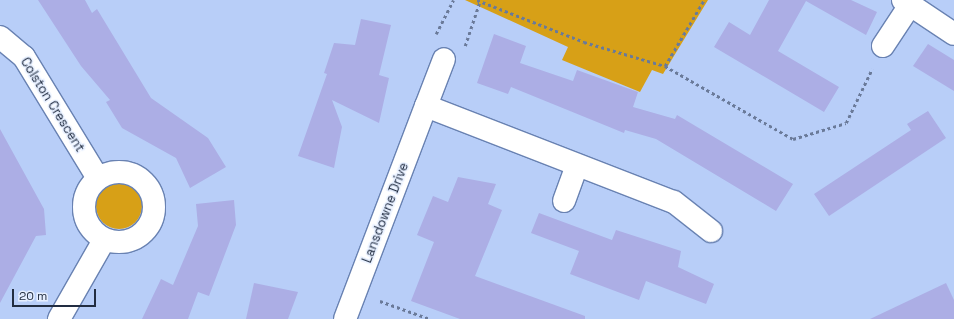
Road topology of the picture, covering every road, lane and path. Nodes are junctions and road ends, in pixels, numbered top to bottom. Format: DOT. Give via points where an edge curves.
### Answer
graph roads {
  1 [pos="453,0"];
  2 [pos="704,0"];
  3 [pos="479,1"];
  4 [pos="906,2"];
  5 [pos="954,34"];
  6 [pos="0,37"];
  7 [pos="883,46"];
  8 [pos="447,50"];
  9 [pos="664,66"];
  10 [pos="426,106"];
  11 [pos="577,165"];
  12 [pos="98,178"];
  13 [pos="564,201"];
  14 [pos="711,231"];
  15 [pos="104,240"];
  16 [pos="355,292"];
  17 [pos="59,319"];
  18 [pos="345,319"];
  19 [pos="430,319"];
  1 -- 8 [label="path" via="436,35"];
  2 -- 9 [label="path"];
  3 -- 8 [label="path" via="465,46"];
  3 -- 9 [label="path" via="584,42"];
  4 -- 5 [label="street"];
  4 -- 7 [label="street"];
  6 -- 12 [label="street, Colston Crescent" via="24,57"];
  7 -- 9 [label="path" via="846,123 793,139"];
  8 -- 10 [label="street, Lansdowne Drive"];
  10 -- 11 [label="street"];
  10 -- 16 [label="street, Lansdowne Drive"];
  11 -- 13 [label="street"];
  11 -- 14 [label="street" via="674,202"];
  12 -- 15 [label="street" via="90,186 83,205 88,226"];
  12 -- 15 [label="street" via="109,173 134,175 144,182 155,204 154,216 140,236 116,243"];
  15 -- 17 [label="street"];
  16 -- 18 [label="street, Lansdowne Drive"];
  16 -- 19 [label="path"];
}
